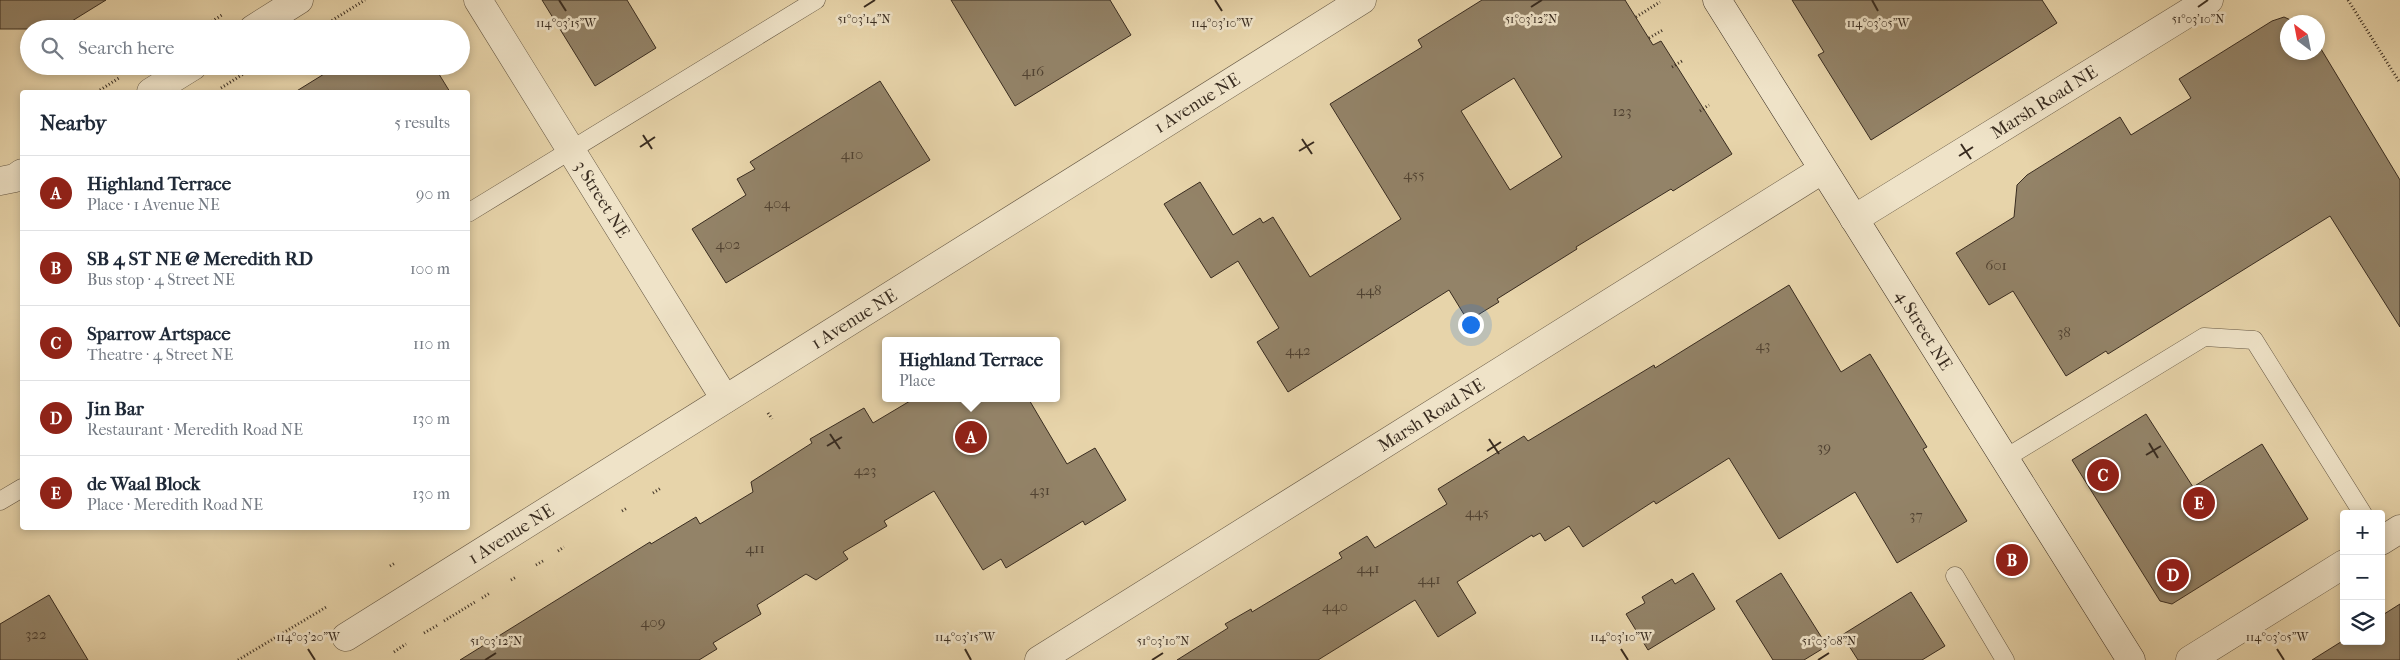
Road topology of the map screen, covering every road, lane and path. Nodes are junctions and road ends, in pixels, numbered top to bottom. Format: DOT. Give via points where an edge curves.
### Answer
graph roads {
  1 [pos="299,0"];
  2 [pos="365,0"];
  3 [pos="478,0"];
  4 [pos="816,0"];
  5 [pos="1362,0"];
  6 [pos="1717,0"];
  7 [pos="2209,0"];
  8 [pos="2348,0"];
  9 [pos="1660,2"];
  10 [pos="1636,17"];
  11 [pos="267,20"];
  12 [pos="333,20"];
  13 [pos="1663,30"];
  14 [pos="1649,38"];
  15 [pos="1682,61"];
  16 [pos="1672,67"];
  17 [pos="178,75"];
  18 [pos="241,75"];
  19 [pos="2400,83"];
  20 [pos="154,90"];
  21 [pos="216,90"];
  22 [pos="1710,105"];
  23 [pos="1700,111"];
  24 [pos="571,150"];
  25 [pos="1822,170"];
  26 [pos="20,174"];
  27 [pos="0,181"];
  28 [pos="470,212"];
  29 [pos="1854,219"];
  30 [pos="725,399"];
  31 [pos="2004,459"];
  32 [pos="661,488"];
  33 [pos="20,489"];
  34 [pos="653,493"];
  35 [pos="0,502"];
  36 [pos="627,508"];
  37 [pos="2360,510"];
  38 [pos="622,511"];
  39 [pos="2400,529"];
  40 [pos="2385,538"];
  41 [pos="564,547"];
  42 [pos="558,552"];
  43 [pos="542,561"];
  44 [pos="395,563"];
  45 [pos="536,565"];
  46 [pos="390,566"];
  47 [pos="2340,566"];
  48 [pos="1955,576"];
  49 [pos="516,577"];
  50 [pos="511,580"];
  51 [pos="490,593"];
  52 [pos="482,598"];
  53 [pos="475,602"];
  54 [pos="330,604"];
  55 [pos="444,621"];
  56 [pos="438,625"];
  57 [pos="424,633"];
  58 [pos="346,637"];
  59 [pos="406,644"];
  60 [pos="394,652"];
  61 [pos="238,660"];
  62 [pos="1039,660"];
  63 [pos="2005,660"];
  64 [pos="2131,660"];
  65 [pos="2190,660"];
  1 -- 11 [label="street"];
  2 -- 12 [label="path"];
  3 -- 24 [label="street, 3 Street NE"];
  4 -- 24 [label="lane"];
  5 -- 30 [label="street, 1 Avenue NE"];
  6 -- 25 [label="street, 4 Street NE"];
  7 -- 29 [label="street, Marsh Road NE"];
  8 -- 19 [label="path"];
  9 -- 10 [label="path"];
  13 -- 14 [label="path"];
  15 -- 16 [label="path"];
  17 -- 20 [label="street"];
  18 -- 21 [label="path"];
  22 -- 23 [label="path"];
  24 -- 28 [label="lane"];
  24 -- 30 [label="street, 3 Street NE"];
  25 -- 29 [label="street, 4 Street NE"];
  25 -- 62 [label="street, Marsh Road NE"];
  26 -- 27 [label="street"];
  29 -- 31 [label="street, 4 Street NE"];
  30 -- 58 [label="street, 1 Avenue NE"];
  31 -- 37 [label="lane" via="2204,337 2254,340"];
  31 -- 64 [label="street, 4 Street NE"];
  32 -- 34 [label="path"];
  33 -- 35 [label="lane"];
  36 -- 38 [label="path"];
  39 -- 40 [label="street"];
  41 -- 42 [label="path"];
  43 -- 45 [label="path"];
  44 -- 46 [label="path"];
  47 -- 65 [label="street"];
  48 -- 63 [label="lane"];
  49 -- 50 [label="path"];
  51 -- 52 [label="path"];
  53 -- 55 [label="path"];
  54 -- 61 [label="path"];
  56 -- 57 [label="path"];
  59 -- 60 [label="path"];
}
